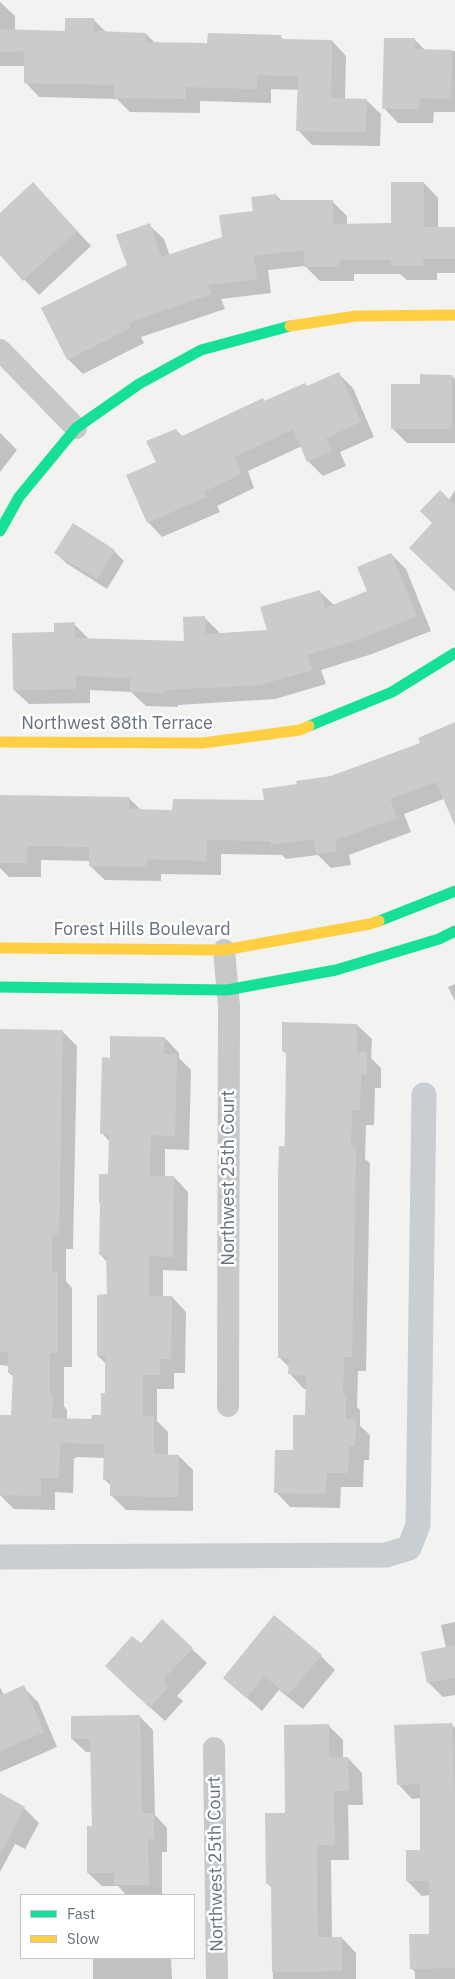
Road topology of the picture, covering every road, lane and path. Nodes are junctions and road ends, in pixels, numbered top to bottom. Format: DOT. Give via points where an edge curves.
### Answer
graph roads {
  1 [pos="455,315"];
  2 [pos="0,350"];
  3 [pos="76,428"];
  4 [pos="0,530"];
  5 [pos="455,653"];
  6 [pos="0,742"];
  7 [pos="455,891"];
  8 [pos="455,932"];
  9 [pos="0,948"];
  10 [pos="224,950"];
  11 [pos="0,987"];
  12 [pos="228,990"];
  13 [pos="228,1406"];
  14 [pos="214,1748"];
  15 [pos="217,1979"];
  1 -- 3 [label="street" via="356,316 280,327 201,350 139,384"];
  2 -- 3 [label="street"];
  3 -- 4 [label="street" via="19,497"];
  5 -- 6 [label="street, Northwest 88th Terrace" via="392,692 300,730 203,744"];
  7 -- 10 [label="street, Forest Hills Boulevard" via="370,924"];
  8 -- 12 [label="street" via="336,970"];
  9 -- 10 [label="street, Forest Hills Boulevard"];
  10 -- 12 [label="street, Northwest 25th Court"];
  11 -- 12 [label="street"];
  12 -- 13 [label="street, Northwest 25th Court"];
  14 -- 15 [label="street, Northwest 25th Court"];
}
